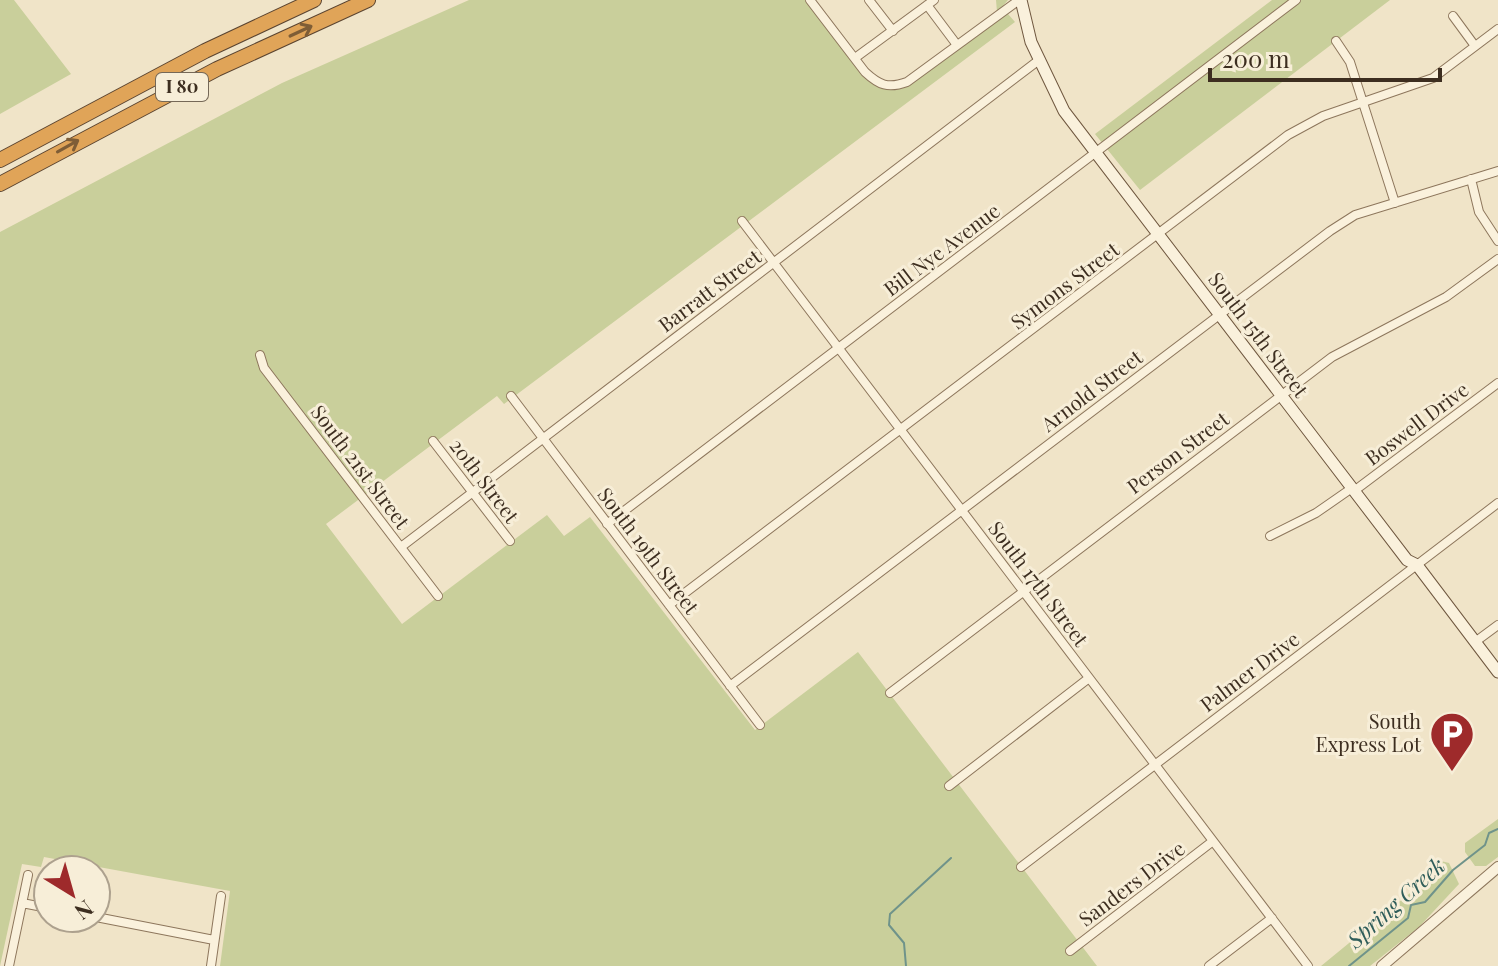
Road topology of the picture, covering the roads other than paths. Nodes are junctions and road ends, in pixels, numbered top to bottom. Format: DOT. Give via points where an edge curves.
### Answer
graph roads {
  1 [pos="314,0"];
  2 [pos="368,0"];
  3 [pos="810,0"];
  4 [pos="869,0"];
  5 [pos="1020,0"];
  6 [pos="1296,0"];
  7 [pos="931,3"];
  8 [pos="1453,16"];
  9 [pos="1498,29"];
  10 [pos="893,31"];
  11 [pos="1336,41"];
  12 [pos="957,45"];
  13 [pos="1475,46"];
  14 [pos="855,58"];
  15 [pos="1039,60"];
  16 [pos="1363,102"];
  17 [pos="1096,153"];
  18 [pos="0,160"];
  19 [pos="1498,171"];
  20 [pos="1471,179"];
  21 [pos="0,184"];
  22 [pos="1395,203"];
  23 [pos="742,221"];
  24 [pos="1159,235"];
  25 [pos="1498,241"];
  26 [pos="1498,259"];
  27 [pos="773,263"];
  28 [pos="1220,315"];
  29 [pos="838,349"];
  30 [pos="260,355"];
  31 [pos="1498,383"];
  32 [pos="511,396"];
  33 [pos="1282,396"];
  34 [pos="901,431"];
  35 [pos="543,438"];
  36 [pos="433,441"];
  37 [pos="1353,490"];
  38 [pos="472,492"];
  39 [pos="1498,503"];
  40 [pos="962,510"];
  41 [pos="607,524"];
  42 [pos="1270,536"];
  43 [pos="510,541"];
  44 [pos="401,547"];
  45 [pos="1417,565"];
  46 [pos="1022,590"];
  47 [pos="438,596"];
  48 [pos="669,605"];
  49 [pos="1498,625"];
  50 [pos="1475,642"];
  51 [pos="1498,672"];
  52 [pos="1089,678"];
  53 [pos="730,686"];
  54 [pos="890,693"];
  55 [pos="760,725"];
  56 [pos="1155,765"];
  57 [pos="949,786"];
  58 [pos="1213,841"];
  59 [pos="1021,867"];
  60 [pos="1498,867"];
  61 [pos="28,875"];
  62 [pos="221,896"];
  63 [pos="22,903"];
  64 [pos="32,905"];
  65 [pos="1272,918"];
  66 [pos="112,920"];
  67 [pos="214,940"];
  68 [pos="1070,951"];
  69 [pos="9,966"];
  70 [pos="211,966"];
  71 [pos="1209,966"];
  72 [pos="1308,966"];
  73 [pos="1382,966"];
  1 -- 18 [label="highway, I 80"];
  21 -- 2 [label="highway, I 80, one-way" via="217,69"];
  3 -- 14 [label="street"];
  4 -- 10 [label="street"];
  5 -- 12 [label="street"];
  5 -- 15 [label="main road, South 15th Street"];
  6 -- 17 [label="street, Bill Nye Avenue"];
  7 -- 10 [label="street"];
  7 -- 12 [label="street"];
  8 -- 13 [label="street"];
  9 -- 13 [label="street, Symons Street"];
  10 -- 14 [label="street"];
  11 -- 16 [label="street" via="1350,62"];
  12 -- 14 [label="street" via="907,82 889,87 874,81"];
  13 -- 16 [label="street, Symons Street" via="1433,78"];
  15 -- 17 [label="main road, South 15th Street" via="1064,111"];
  15 -- 27 [label="street, Barratt Street"];
  16 -- 22 [label="street"];
  16 -- 24 [label="street, Symons Street" via="1288,135"];
  17 -- 24 [label="main road, South 15th Street"];
  17 -- 29 [label="street, Bill Nye Avenue"];
  19 -- 20 [label="street, Arnold Street"];
  20 -- 22 [label="street, Arnold Street"];
  20 -- 25 [label="street" via="1479,212"];
  22 -- 28 [label="street, Arnold Street" via="1355,215"];
  23 -- 27 [label="street, South 17th Street"];
  24 -- 28 [label="main road, South 15th Street"];
  24 -- 34 [label="street, Symons Street"];
  26 -- 33 [label="street, Person Street" via="1446,297 1350,345"];
  27 -- 29 [label="street, South 17th Street"];
  27 -- 35 [label="street, Barratt Street"];
  28 -- 33 [label="main road, South 15th Street"];
  28 -- 40 [label="street, Arnold Street"];
  29 -- 34 [label="street, South 17th Street"];
  29 -- 41 [label="street, Bill Nye Avenue"];
  30 -- 44 [label="street, South 21st Street" via="264,368"];
  31 -- 37 [label="street, Boswell Drive"];
  32 -- 35 [label="street, South 19th Street"];
  33 -- 37 [label="main road, South 15th Street"];
  33 -- 46 [label="street, Person Street"];
  34 -- 40 [label="street, South 17th Street"];
  34 -- 48 [label="street, Symons Street"];
  35 -- 38 [label="street, Barratt Street"];
  35 -- 41 [label="street, South 19th Street"];
  36 -- 38 [label="street, 20th Street"];
  37 -- 42 [label="street, Boswell Drive"];
  37 -- 45 [label="main road, South 15th Street" via="1407,560"];
  38 -- 43 [label="street, 20th Street"];
  38 -- 44 [label="street, Barratt Street"];
  39 -- 45 [label="street, Palmer Drive"];
  40 -- 46 [label="street, South 17th Street"];
  40 -- 53 [label="street, Arnold Street"];
  41 -- 48 [label="street, South 19th Street"];
  44 -- 47 [label="street, South 21st Street"];
  45 -- 50 [label="main road, South 15th Street"];
  45 -- 56 [label="street, Palmer Drive"];
  46 -- 52 [label="street, South 17th Street"];
  46 -- 54 [label="street, Person Street"];
  48 -- 53 [label="street, South 19th Street"];
  49 -- 50 [label="street"];
  50 -- 51 [label="main road, South 15th Street"];
  52 -- 56 [label="street, South 17th Street"];
  52 -- 57 [label="street"];
  53 -- 55 [label="street, South 19th Street"];
  56 -- 58 [label="street, South 17th Street"];
  56 -- 59 [label="street, Palmer Drive"];
  58 -- 65 [label="street, South 17th Street"];
  58 -- 68 [label="street, Sanders Drive"];
  60 -- 73 [label="street"];
  61 -- 63 [label="street"];
  62 -- 67 [label="street"];
  63 -- 64 [label="street"];
  63 -- 69 [label="street"];
  65 -- 71 [label="street"];
  65 -- 72 [label="street, South 17th Street"];
  66 -- 67 [label="street"];
  67 -- 70 [label="street"];
}
